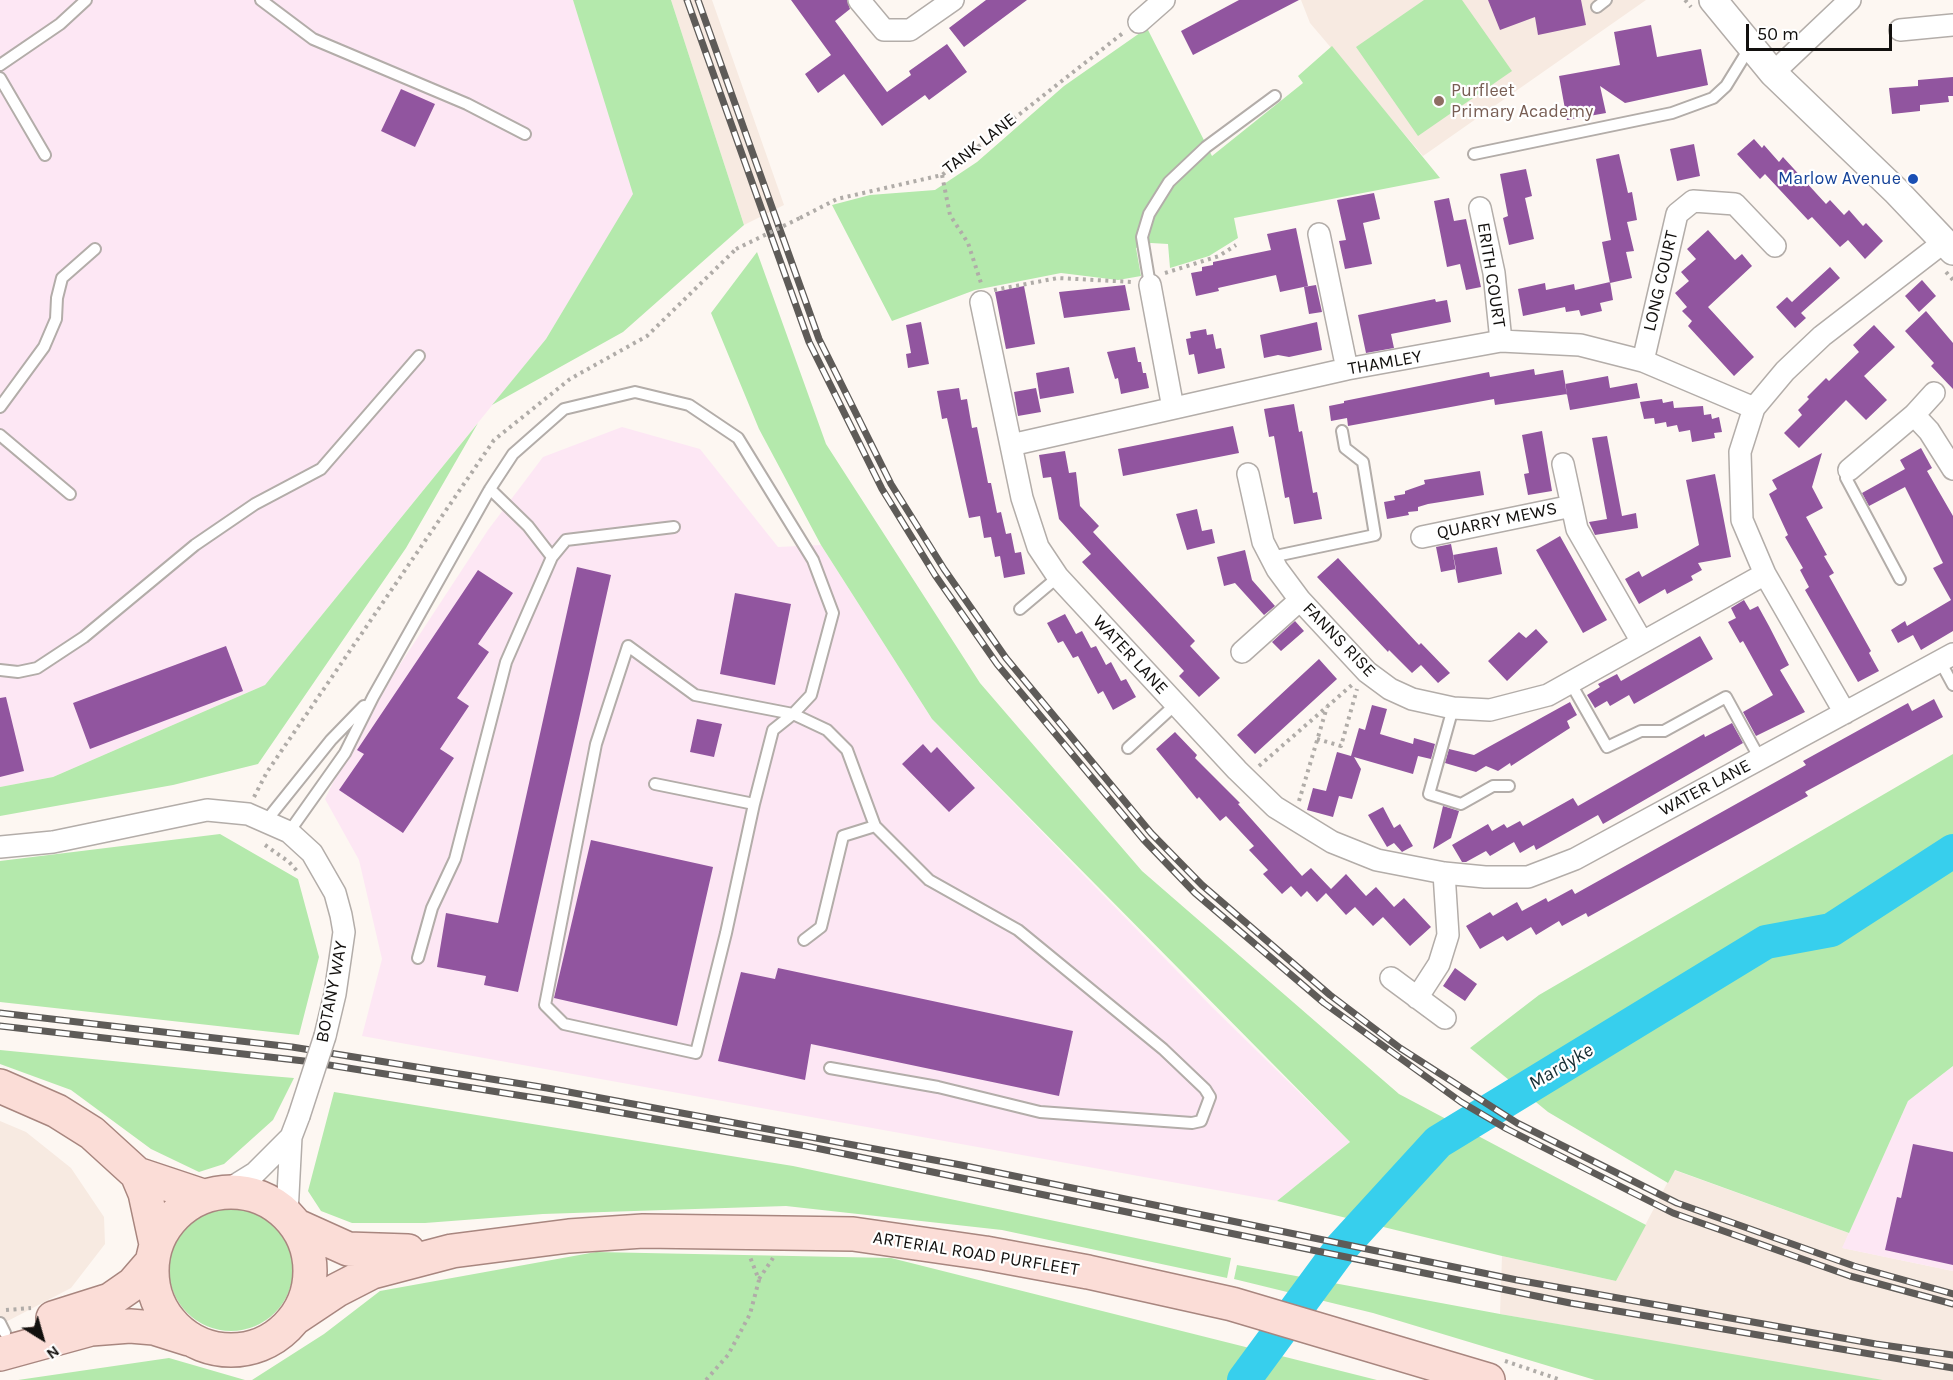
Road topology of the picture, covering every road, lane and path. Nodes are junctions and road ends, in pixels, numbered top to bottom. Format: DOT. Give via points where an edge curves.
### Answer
graph roads {
  1 [pos="86,0"];
  2 [pos="261,0"];
  3 [pos="859,0"];
  4 [pos="953,0"];
  5 [pos="1164,0"];
  6 [pos="1713,0"];
  7 [pos="1850,0"];
  8 [pos="1139,22"];
  9 [pos="1953,24"];
  10 [pos="1900,30"];
  11 [pos="1751,44"];
  12 [pos="0,65"];
  13 [pos="1773,73"];
  14 [pos="0,78"];
  15 [pos="1275,96"];
  16 [pos="525,134"];
  17 [pos="1473,154"];
  18 [pos="45,155"];
  19 [pos="942,176"];
  20 [pos="1480,208"];
  21 [pos="1319,234"];
  22 [pos="1236,244"];
  23 [pos="1775,246"];
  24 [pos="1949,246"];
  25 [pos="95,249"];
  26 [pos="736,249"];
  27 [pos="1149,281"];
  28 [pos="981,297"];
  29 [pos="1501,341"];
  30 [pos="419,356"];
  31 [pos="1643,361"];
  32 [pos="1347,369"];
  33 [pos="1934,393"];
  34 [pos="0,407"];
  35 [pos="1173,408"];
  36 [pos="1754,408"];
  37 [pos="1914,415"];
  38 [pos="1342,431"];
  39 [pos="0,435"];
  40 [pos="1011,446"];
  41 [pos="1563,464"];
  42 [pos="1953,469"];
  43 [pos="1849,470"];
  44 [pos="1248,474"];
  45 [pos="490,489"];
  46 [pos="70,494"];
  47 [pos="1572,506"];
  48 [pos="674,527"];
  49 [pos="1422,537"];
  50 [pos="552,557"];
  51 [pos="1271,557"];
  52 [pos="1765,574"];
  53 [pos="1058,577"];
  54 [pos="1899,579"];
  55 [pos="1300,600"];
  56 [pos="1020,609"];
  57 [pos="1642,642"];
  58 [pos="1242,652"];
  59 [pos="1947,658"];
  60 [pos="0,670"];
  61 [pos="1570,682"];
  62 [pos="1953,685"];
  63 [pos="373,697"];
  64 [pos="1176,704"];
  65 [pos="1327,707"];
  66 [pos="1453,708"];
  67 [pos="1845,713"];
  68 [pos="793,714"];
  69 [pos="1317,739"];
  70 [pos="1128,748"];
  71 [pos="1760,759"];
  72 [pos="1245,778"];
  73 [pos="655,784"];
  74 [pos="1509,786"];
  75 [pos="754,804"];
  76 [pos="1294,818"];
  77 [pos="267,821"];
  78 [pos="875,826"];
  79 [pos="289,832"];
  80 [pos="258,841"];
  81 [pos="0,847"];
  82 [pos="1444,873"];
  83 [pos="304,879"];
  84 [pos="804,940"];
  85 [pos="418,958"];
  86 [pos="1390,978"];
  87 [pos="1417,998"];
  88 [pos="1445,1018"];
  89 [pos="830,1068"];
  90 [pos="0,1086"];
  91 [pos="291,1137"];
  92 [pos="137,1174"];
  93 [pos="215,1194"];
  94 [pos="292,1220"];
  95 [pos="724,1231"];
  96 [pos="452,1251"];
  97 [pos="154,1253"];
  98 [pos="41,1305"];
  99 [pos="296,1318"];
  100 [pos="3,1330"];
  101 [pos="191,1340"];
  102 [pos="706,1380"];
  103 [pos="1488,1380"];
  1 -- 12 [label="lane" via="60,24"];
  2 -- 16 [label="lane" via="313,39 466,104"];
  3 -- 4 [label="street" via="884,30 910,30"];
  5 -- 8 [label="street"];
  6 -- 11 [label="street"];
  7 -- 13 [label="street"];
  8 -- 19 [label="path, TANK LANE"];
  9 -- 10 [label="street"];
  11 -- 13 [label="street"];
  11 -- 17 [label="lane" via="1726,86 1713,98 1672,113"];
  13 -- 24 [label="street"];
  14 -- 18 [label="lane"];
  15 -- 27 [label="lane" via="1206,147 1169,182 1149,214 1142,237"];
  19 -- 26 [label="path, TANK LANE, bridge" via="837,199"];
  19 -- 28 [label="path" via="950,215 968,243 980,277"];
  20 -- 29 [label="street, ERITH COURT" via="1494,273"];
  21 -- 32 [label="street"];
  22 -- 27 [label="path" via="1219,256"];
  23 -- 31 [label="street, LONG COURT" via="1735,204 1694,201 1677,214"];
  24 -- 36 [label="street" via="1822,336 1785,370"];
  25 -- 34 [label="lane" via="62,278 56,319 44,347"];
  27 -- 28 [label="path" via="1058,278"];
  27 -- 35 [label="street"];
  28 -- 40 [label="street, WATER LANE"];
  29 -- 31 [label="street, THAMLEY" via="1580,345"];
  29 -- 32 [label="street, THAMLEY"];
  30 -- 60 [label="lane" via="321,469 255,504 195,545 84,638 37,668"];
  31 -- 36 [label="street, THAMLEY"];
  32 -- 35 [label="street, THAMLEY"];
  33 -- 37 [label="street"];
  35 -- 40 [label="street, THAMLEY"];
  36 -- 52 [label="street" via="1740,453 1742,520"];
  37 -- 42 [label="street"];
  37 -- 43 [label="street"];
  38 -- 51 [label="lane" via="1345,448 1363,462 1376,535"];
  39 -- 46 [label="lane"];
  40 -- 53 [label="street, WATER LANE" via="1038,547"];
  41 -- 47 [label="street, QUARRY MEWS"];
  43 -- 54 [label="lane" via="1846,478"];
  44 -- 51 [label="street, FANNS RISE" via="1263,542"];
  45 -- 50 [label="lane" via="528,526"];
  45 -- 63 [label="lane"];
  45 -- 68 [label="lane" via="513,454 564,409 635,392 689,405 738,438 813,560 833,613 811,695"];
  47 -- 49 [label="street, QUARRY MEWS"];
  47 -- 57 [label="street, QUARRY MEWS" via="1577,529"];
  48 -- 50 [label="lane" via="566,540"];
  50 -- 85 [label="lane" via="506,662 455,859 432,908"];
  51 -- 55 [label="street, FANNS RISE"];
  52 -- 57 [label="street, FANNS RISE"];
  52 -- 67 [label="street"];
  53 -- 56 [label="lane"];
  53 -- 64 [label="street, WATER LANE"];
  55 -- 58 [label="street"];
  55 -- 66 [label="street, FANNS RISE" via="1367,672 1390,689 1412,699"];
  57 -- 61 [label="street, FANNS RISE"];
  59 -- 62 [label="lane"];
  59 -- 67 [label="street, WATER LANE"];
  61 -- 66 [label="street, FANNS RISE" via="1548,695 1490,710"];
  61 -- 71 [label="lane" via="1607,747 1641,731 1664,731 1726,697"];
  63 -- 77 [label="lane" via="331,740"];
  63 -- 79 [label="lane" via="345,753"];
  64 -- 70 [label="lane"];
  64 -- 72 [label="street, WATER LANE"];
  65 -- 69 [label="path"];
  65 -- 69 [label="path" via="1359,679 1341,746"];
  65 -- 72 [label="path"];
  66 -- 74 [label="lane" via="1429,794 1461,804 1493,786"];
  67 -- 71 [label="street, WATER LANE"];
  68 -- 75 [label="lane" via="773,730"];
  68 -- 75 [label="lane" via="695,695 628,646 596,744 544,1005 564,1024 696,1053"];
  68 -- 78 [label="lane" via="827,730 847,750"];
  69 -- 76 [label="path"];
  71 -- 82 [label="street, WATER LANE" via="1575,859 1528,877"];
  72 -- 76 [label="street, WATER LANE" via="1275,807"];
  73 -- 75 [label="lane"];
  76 -- 82 [label="street, WATER LANE" via="1332,842 1377,861"];
  77 -- 79 [label="street, BOTANY WAY"];
  77 -- 81 [label="street, BOTANY WAY" via="248,814 207,810 53,842"];
  78 -- 84 [label="lane" via="843,837 821,927"];
  78 -- 89 [label="lane" via="929,880 1018,930 1082,980 1163,1049 1210,1097 1201,1121 1192,1123 1040,1112 938,1087"];
  79 -- 91 [label="street, BOTANY WAY, bridge" via="312,853 335,893 344,932 325,1036"];
  80 -- 83 [label="path" via="289,862"];
  82 -- 87 [label="street" via="1448,935 1439,964"];
  86 -- 87 [label="street"];
  87 -- 88 [label="street"];
  90 -- 92 [label="main road" via="57,1111 92,1133"];
  91 -- 93 [label="street, BOTANY WAY" via="255,1173"];
  91 -- 94 [label="street, BOTANY WAY"];
  92 -- 93 [label="main road"];
  92 -- 97 [label="main road" via="145,1193"];
  93 -- 94 [label="main road" via="248,1193 269,1201"];
  93 -- 97 [label="main road" via="183,1207 167,1224"];
  94 -- 96 [label="main road, ARTERIAL ROAD PURFLEET" via="348,1249"];
  94 -- 99 [label="main road" via="306,1244 310,1272 305,1301"];
  95 -- 96 [label="main road, ARTERIAL ROAD PURFLEET" via="569,1236"];
  95 -- 102 [label="path" via="753,1261 759,1280 750,1314 728,1355"];
  95 -- 103 [label="main road, ARTERIAL ROAD PURFLEET" via="853,1234 1088,1272 1232,1304"];
  96 -- 99 [label="main road, ARTERIAL ROAD PURFLEET" via="372,1272"];
  97 -- 100 [label="main road" via="133,1284 110,1300"];
  97 -- 101 [label="main road" via="154,1292 160,1307 168,1320"];
  98 -- 100 [label="path"];
  99 -- 101 [label="main road" via="279,1334 247,1348 213,1348"];
  100 -- 101 [label="main road" via="154,1328"];
}
